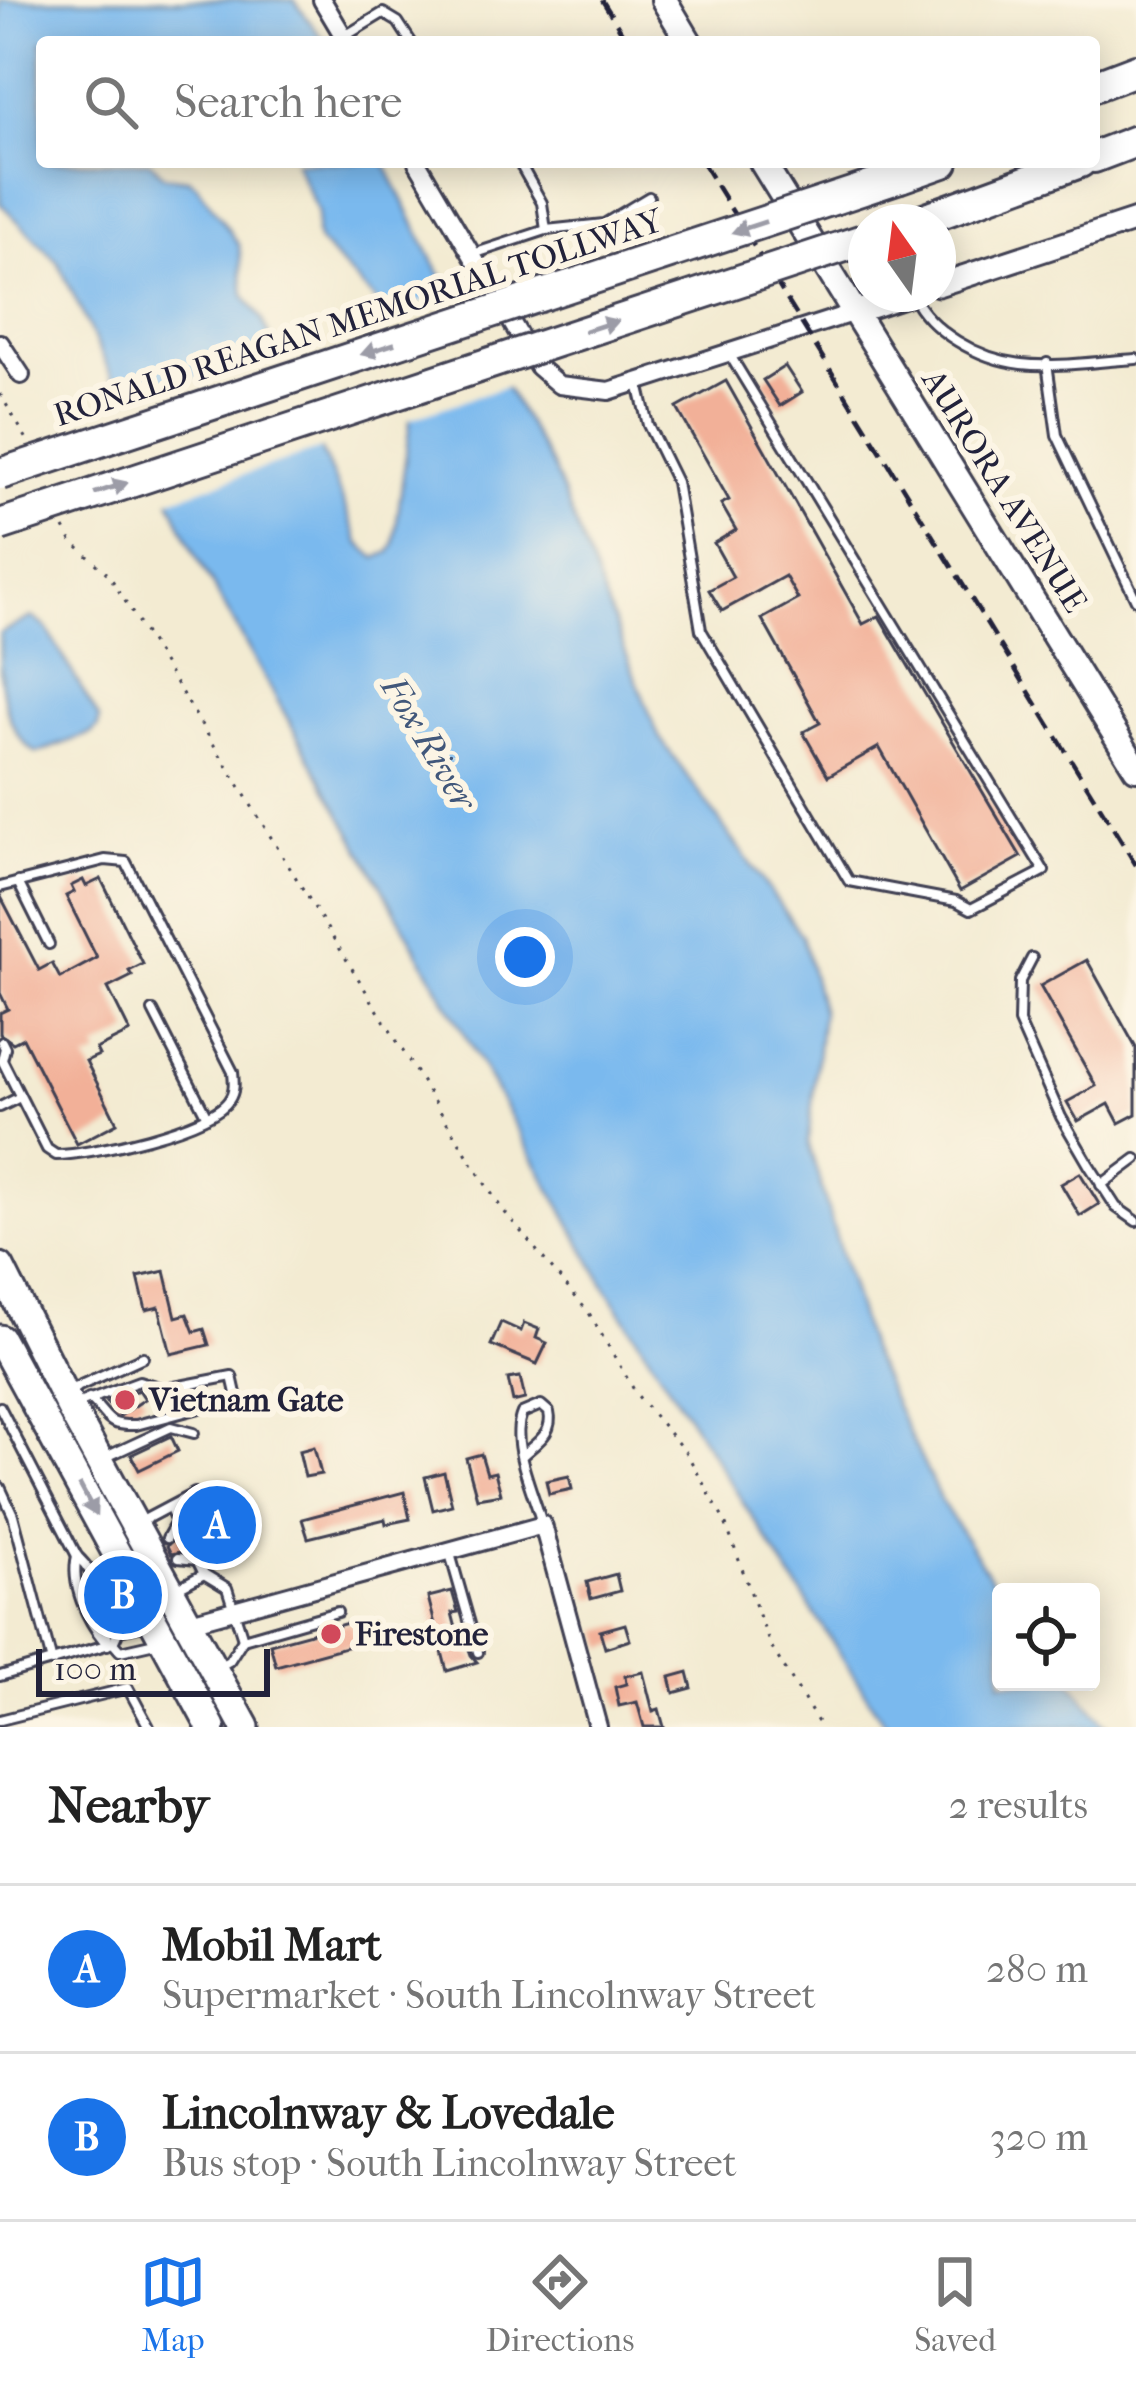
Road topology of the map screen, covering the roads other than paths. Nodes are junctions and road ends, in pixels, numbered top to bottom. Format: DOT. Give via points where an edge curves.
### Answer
graph roads {
  1 [pos="322,0"];
  2 [pos="664,0"];
  3 [pos="343,36"];
  4 [pos="351,36"];
  5 [pos="407,36"];
  6 [pos="685,36"];
  7 [pos="1136,70"];
  8 [pos="1100,84"];
  9 [pos="1136,92"];
  10 [pos="1100,105"];
  11 [pos="1136,141"];
  12 [pos="1100,155"];
  13 [pos="421,168"];
  14 [pos="522,168"];
  15 [pos="765,168"];
  16 [pos="926,168"];
  17 [pos="1064,168"];
  18 [pos="649,197"];
  19 [pos="956,208"];
  20 [pos="1136,220"];
  21 [pos="546,230"];
  22 [pos="848,244"];
  23 [pos="472,254"];
  24 [pos="956,279"];
  25 [pos="848,299"];
  26 [pos="856,312"];
  27 [pos="922,312"];
  28 [pos="0,343"];
  29 [pos="728,352"];
  30 [pos="1136,359"];
  31 [pos="1047,363"];
  32 [pos="21,375"];
  33 [pos="637,381"];
  34 [pos="0,474"];
  35 [pos="0,525"];
  36 [pos="1136,600"];
  37 [pos="1136,769"];
  38 [pos="18,882"];
  39 [pos="0,887"];
  40 [pos="49,944"];
  41 [pos="1032,958"];
  42 [pos="153,1011"];
  43 [pos="2,1042"];
  44 [pos="1,1061"];
  45 [pos="20,1097"];
  46 [pos="0,1107"];
  47 [pos="206,1115"];
  48 [pos="1136,1159"];
  49 [pos="1101,1184"];
  50 [pos="1136,1221"];
  51 [pos="0,1267"];
  52 [pos="0,1339"];
  53 [pos="142,1357"];
  54 [pos="74,1399"];
  55 [pos="0,1407"];
  56 [pos="194,1433"];
  57 [pos="15,1436"];
  58 [pos="2,1444"];
  59 [pos="523,1455"];
  60 [pos="100,1460"];
  61 [pos="0,1487"];
  62 [pos="195,1493"];
  63 [pos="169,1507"];
  64 [pos="193,1524"];
  65 [pos="135,1525"];
  66 [pos="543,1525"];
  67 [pos="178,1526"];
  68 [pos="167,1538"];
  69 [pos="203,1544"];
  70 [pos="192,1550"];
  71 [pos="449,1550"];
  72 [pos="77,1556"];
  73 [pos="178,1558"];
  74 [pos="197,1560"];
  75 [pos="205,1574"];
  76 [pos="172,1591"];
  77 [pos="234,1609"];
  78 [pos="337,1612"];
  79 [pos="188,1623"];
  80 [pos="160,1632"];
  81 [pos="243,1639"];
  82 [pos="110,1644"];
  83 [pos="478,1652"];
  84 [pos="52,1662"];
  85 [pos="213,1669"];
  86 [pos="0,1676"];
  87 [pos="0,1720"];
  88 [pos="149,1727"];
  89 [pos="211,1727"];
  90 [pos="245,1727"];
  91 [pos="598,1727"];
  1 -- 3 [label="street"];
  2 -- 6 [label="main road"];
  4 -- 5 [label="lane" via="383,13"];
  7 -- 8 [label="highway"];
  9 -- 10 [label="highway"];
  11 -- 12 [label="highway"];
  13 -- 23 [label="street"];
  14 -- 21 [label="lane"];
  15 -- 25 [label="main road, AURORA AVENUE"];
  16 -- 34 [label="highway, RONALD REAGAN MEMORIAL TOLLWAY, one-way, bridge"];
  17 -- 19 [label="highway"];
  18 -- 21 [label="lane" via="604,224"];
  20 -- 24 [label="street"];
  21 -- 23 [label="lane"];
  35 -- 22 [label="highway, one-way, bridge"];
  23 -- 33 [label="street" via="538,367 559,385 609,391"];
  26 -- 29 [label="street"];
  26 -- 37 [label="main road, AURORA AVENUE"];
  27 -- 31 [label="lane" via="964,344 1019,364"];
  28 -- 32 [label="street"];
  29 -- 33 [label="street"];
  29 -- 33 [label="lane" via="1044,871 971,909 849,881 701,630 676,482 647,425"];
  30 -- 31 [label="lane"];
  31 -- 36 [label="lane" via="1057,435"];
  38 -- 39 [label="lane"];
  38 -- 40 [label="lane"];
  38 -- 47 [label="lane" via="126,862 233,1072 232,1096"];
  41 -- 49 [label="lane" via="1020,980 1019,1022"];
  42 -- 47 [label="lane"];
  43 -- 44 [label="lane"];
  44 -- 45 [label="lane"];
  45 -- 46 [label="lane"];
  45 -- 47 [label="lane" via="56,1155 134,1142"];
  48 -- 49 [label="lane"];
  49 -- 50 [label="lane"];
  51 -- 54 [label="main road"];
  52 -- 80 [label="main road, one-way"];
  53 -- 54 [label="lane"];
  54 -- 54 [label="lane" via="118,1426 237,1398 232,1376 164,1389 140,1381"];
  54 -- 60 [label="main road"];
  55 -- 57 [label="lane"];
  56 -- 60 [label="lane" via="171,1427"];
  57 -- 58 [label="lane"];
  57 -- 72 [label="lane"];
  59 -- 59 [label="lane" via="519,1418 541,1405 550,1426"];
  59 -- 66 [label="lane"];
  60 -- 65 [label="main road"];
  61 -- 84 [label="lane"];
  62 -- 63 [label="lane"];
  63 -- 65 [label="lane"];
  63 -- 67 [label="lane"];
  64 -- 67 [label="lane"];
  65 -- 76 [label="main road"];
  66 -- 71 [label="street"];
  66 -- 91 [label="street"];
  67 -- 68 [label="lane"];
  69 -- 74 [label="lane"];
  70 -- 74 [label="lane"];
  71 -- 77 [label="street"];
  71 -- 83 [label="lane"];
  72 -- 82 [label="lane" via="108,1617"];
  72 -- 82 [label="lane" via="89,1623"];
  73 -- 74 [label="lane"];
  74 -- 75 [label="lane"];
  75 -- 76 [label="lane"];
  75 -- 77 [label="lane" via="227,1588"];
  76 -- 79 [label="main road"];
  77 -- 79 [label="street"];
  77 -- 81 [label="lane"];
  78 -- 81 [label="lane"];
  79 -- 80 [label="street"];
  79 -- 85 [label="main road"];
  80 -- 82 [label="lane" via="156,1642 120,1651"];
  80 -- 82 [label="lane" via="146,1624 119,1630"];
  80 -- 89 [label="main road"];
  81 -- 85 [label="lane"];
  82 -- 84 [label="lane"];
  84 -- 86 [label="lane"];
  85 -- 90 [label="main road"];
  87 -- 88 [label="lane" via="128,1688"];
}
